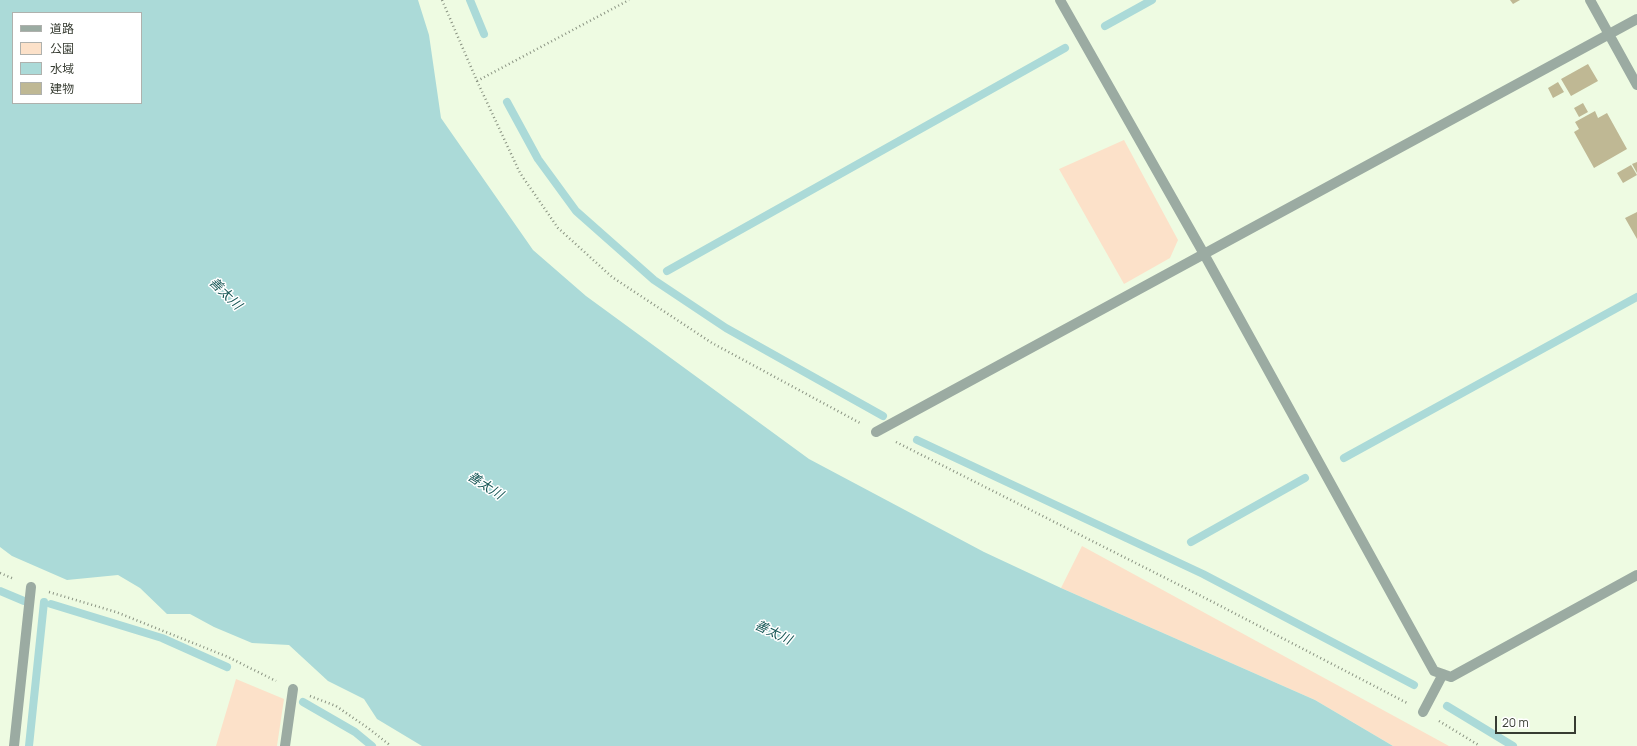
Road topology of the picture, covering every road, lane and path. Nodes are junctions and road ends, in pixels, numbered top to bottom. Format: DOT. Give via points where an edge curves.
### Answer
graph roads {
  1 [pos="442,0"];
  2 [pos="629,0"];
  3 [pos="1060,0"];
  4 [pos="1590,0"];
  5 [pos="1637,19"];
  6 [pos="1608,33"];
  7 [pos="477,81"];
  8 [pos="1637,85"];
  9 [pos="1204,254"];
  10 [pos="876,432"];
  11 [pos="0,573"];
  12 [pos="1637,576"];
  13 [pos="31,587"];
  14 [pos="1443,674"];
  15 [pos="293,689"];
  16 [pos="1423,712"];
  17 [pos="14,746"];
  18 [pos="285,746"];
  19 [pos="391,746"];
  20 [pos="1480,746"];
  1 -- 7 [label="path"];
  2 -- 7 [label="path"];
  3 -- 9 [label="street"];
  4 -- 6 [label="street"];
  5 -- 6 [label="street"];
  6 -- 8 [label="street"];
  6 -- 9 [label="street"];
  7 -- 10 [label="path" via="525,179 558,228 612,277 712,343"];
  9 -- 10 [label="street"];
  9 -- 14 [label="street" via="1434,671"];
  10 -- 16 [label="path" via="1209,600"];
  11 -- 13 [label="path"];
  12 -- 14 [label="street" via="1451,677"];
  13 -- 15 [label="path" via="116,612 228,657"];
  13 -- 17 [label="street"];
  14 -- 16 [label="street"];
  15 -- 18 [label="street"];
  15 -- 19 [label="path" via="336,706"];
  16 -- 20 [label="path"];
}
